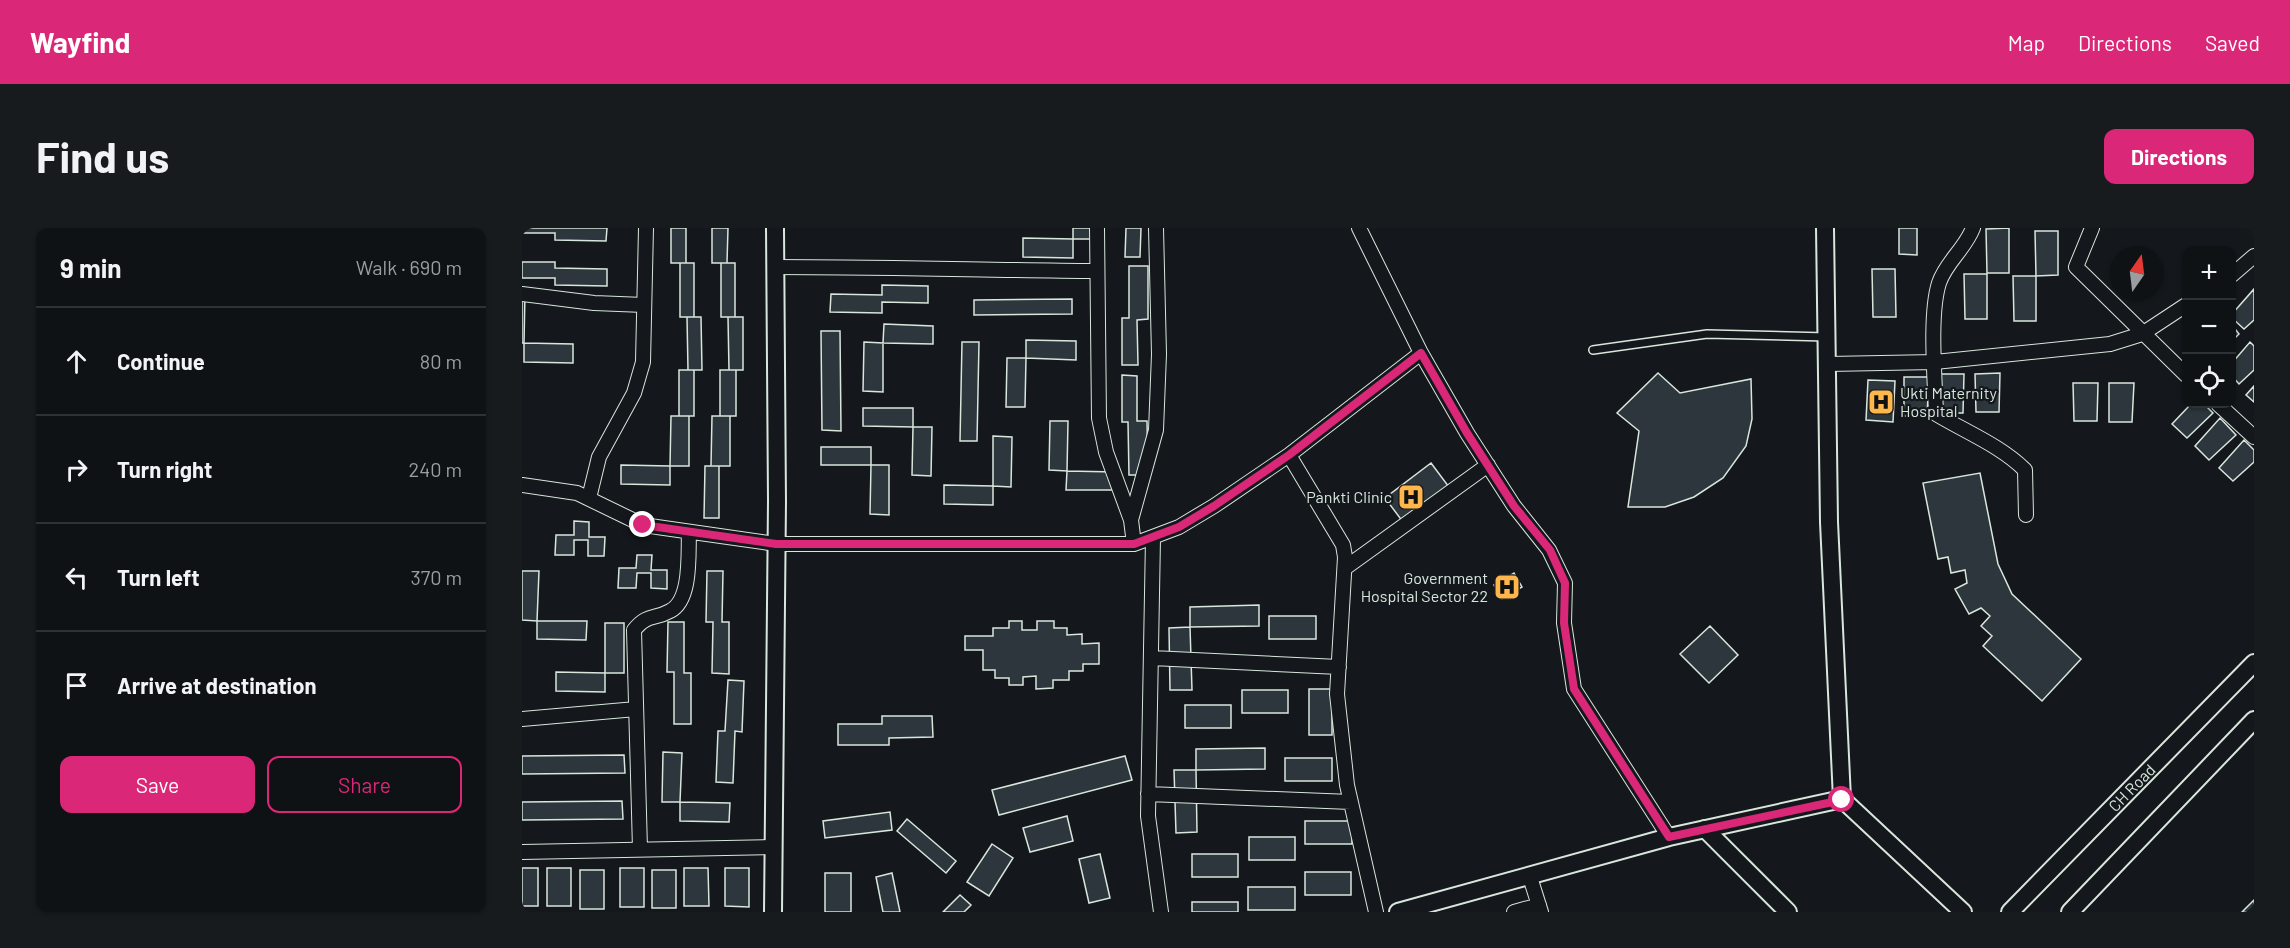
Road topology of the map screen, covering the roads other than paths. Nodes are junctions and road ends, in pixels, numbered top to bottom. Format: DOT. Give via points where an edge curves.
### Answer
graph roads {
  1 [pos="646,228"];
  2 [pos="775,228"];
  3 [pos="1097,228"];
  4 [pos="1156,228"];
  5 [pos="1359,228"];
  6 [pos="1825,228"];
  7 [pos="1973,228"];
  8 [pos="2092,228"];
  9 [pos="2252,262"];
  10 [pos="775,267"];
  11 [pos="1096,271"];
  12 [pos="2236,272"];
  13 [pos="522,294"];
  14 [pos="644,305"];
  15 [pos="2182,308"];
  16 [pos="2142,334"];
  17 [pos="1827,337"];
  18 [pos="1593,350"];
  19 [pos="1421,353"];
  20 [pos="1935,362"];
  21 [pos="1828,364"];
  22 [pos="2182,370"];
  23 [pos="2222,408"];
  24 [pos="2254,437"];
  25 [pos="1289,455"];
  26 [pos="1488,465"];
  27 [pos="522,485"];
  28 [pos="590,498"];
  29 [pos="2026,515"];
  30 [pos="1131,520"];
  31 [pos="689,532"];
  32 [pos="1153,538"];
  33 [pos="776,544"];
  34 [pos="1134,544"];
  35 [pos="1345,568"];
  36 [pos="1152,658"];
  37 [pos="2254,663"];
  38 [pos="1339,667"];
  39 [pos="636,709"];
  40 [pos="522,719"];
  41 [pos="2254,720"];
  42 [pos="1148,794"];
  43 [pos="1842,800"];
  44 [pos="1351,802"];
  45 [pos="1705,829"];
  46 [pos="1669,837"];
  47 [pos="773,847"];
  48 [pos="640,849"];
  49 [pos="522,852"];
  50 [pos="1530,877"];
  51 [pos="1540,909"];
  52 [pos="773,912"];
  53 [pos="1161,912"];
  54 [pos="1376,912"];
  55 [pos="1398,912"];
  56 [pos="1514,912"];
  57 [pos="1788,912"];
  58 [pos="1963,912"];
  59 [pos="2010,912"];
  60 [pos="2070,912"];
  1 -- 14 [label="street"];
  2 -- 10 [label="street"];
  3 -- 11 [label="street"];
  4 -- 30 [label="street" via="1156,430"];
  5 -- 19 [label="street"];
  6 -- 17 [label="street"];
  7 -- 20 [label="street" via="1938,285"];
  8 -- 16 [label="street" via="2076,267"];
  9 -- 12 [label="street"];
  10 -- 11 [label="street"];
  10 -- 33 [label="street"];
  11 -- 30 [label="street" via="1099,418 1106,452"];
  13 -- 14 [label="street"];
  14 -- 28 [label="street" via="643,362 634,393 599,457"];
  15 -- 16 [label="street"];
  16 -- 20 [label="street" via="2110,344"];
  16 -- 22 [label="street"];
  17 -- 18 [label="lane" via="1707,334"];
  17 -- 21 [label="street"];
  19 -- 25 [label="street"];
  19 -- 26 [label="street"];
  20 -- 21 [label="street"];
  20 -- 29 [label="street" via="1936,414 2010,454 2025,470"];
  21 -- 43 [label="street" via="1829,522"];
  23 -- 24 [label="street"];
  25 -- 32 [label="street" via="1179,527"];
  25 -- 35 [label="street" via="1343,545"];
  26 -- 35 [label="street"];
  26 -- 46 [label="street" via="1514,506 1550,550 1565,583 1564,623 1574,689"];
  27 -- 28 [label="street"];
  28 -- 31 [label="street" via="643,525"];
  30 -- 34 [label="street"];
  31 -- 33 [label="street"];
  31 -- 39 [label="street" via="685,594 679,605 642,620 634,630"];
  32 -- 34 [label="street"];
  32 -- 36 [label="street"];
  33 -- 34 [label="street"];
  33 -- 47 [label="street"];
  35 -- 38 [label="street"];
  36 -- 38 [label="street"];
  36 -- 42 [label="street"];
  37 -- 59 [label="street, CH Road"];
  38 -- 44 [label="street" via="1337,694"];
  39 -- 40 [label="street"];
  39 -- 48 [label="street"];
  41 -- 60 [label="street"];
  42 -- 44 [label="street"];
  42 -- 53 [label="street"];
  43 -- 45 [label="street"];
  43 -- 58 [label="street"];
  44 -- 54 [label="street"];
  45 -- 46 [label="street"];
  45 -- 57 [label="street"];
  46 -- 50 [label="street"];
  47 -- 48 [label="street"];
  47 -- 52 [label="street"];
  48 -- 49 [label="street"];
  50 -- 51 [label="street"];
  50 -- 55 [label="street"];
  51 -- 56 [label="street"];
}
